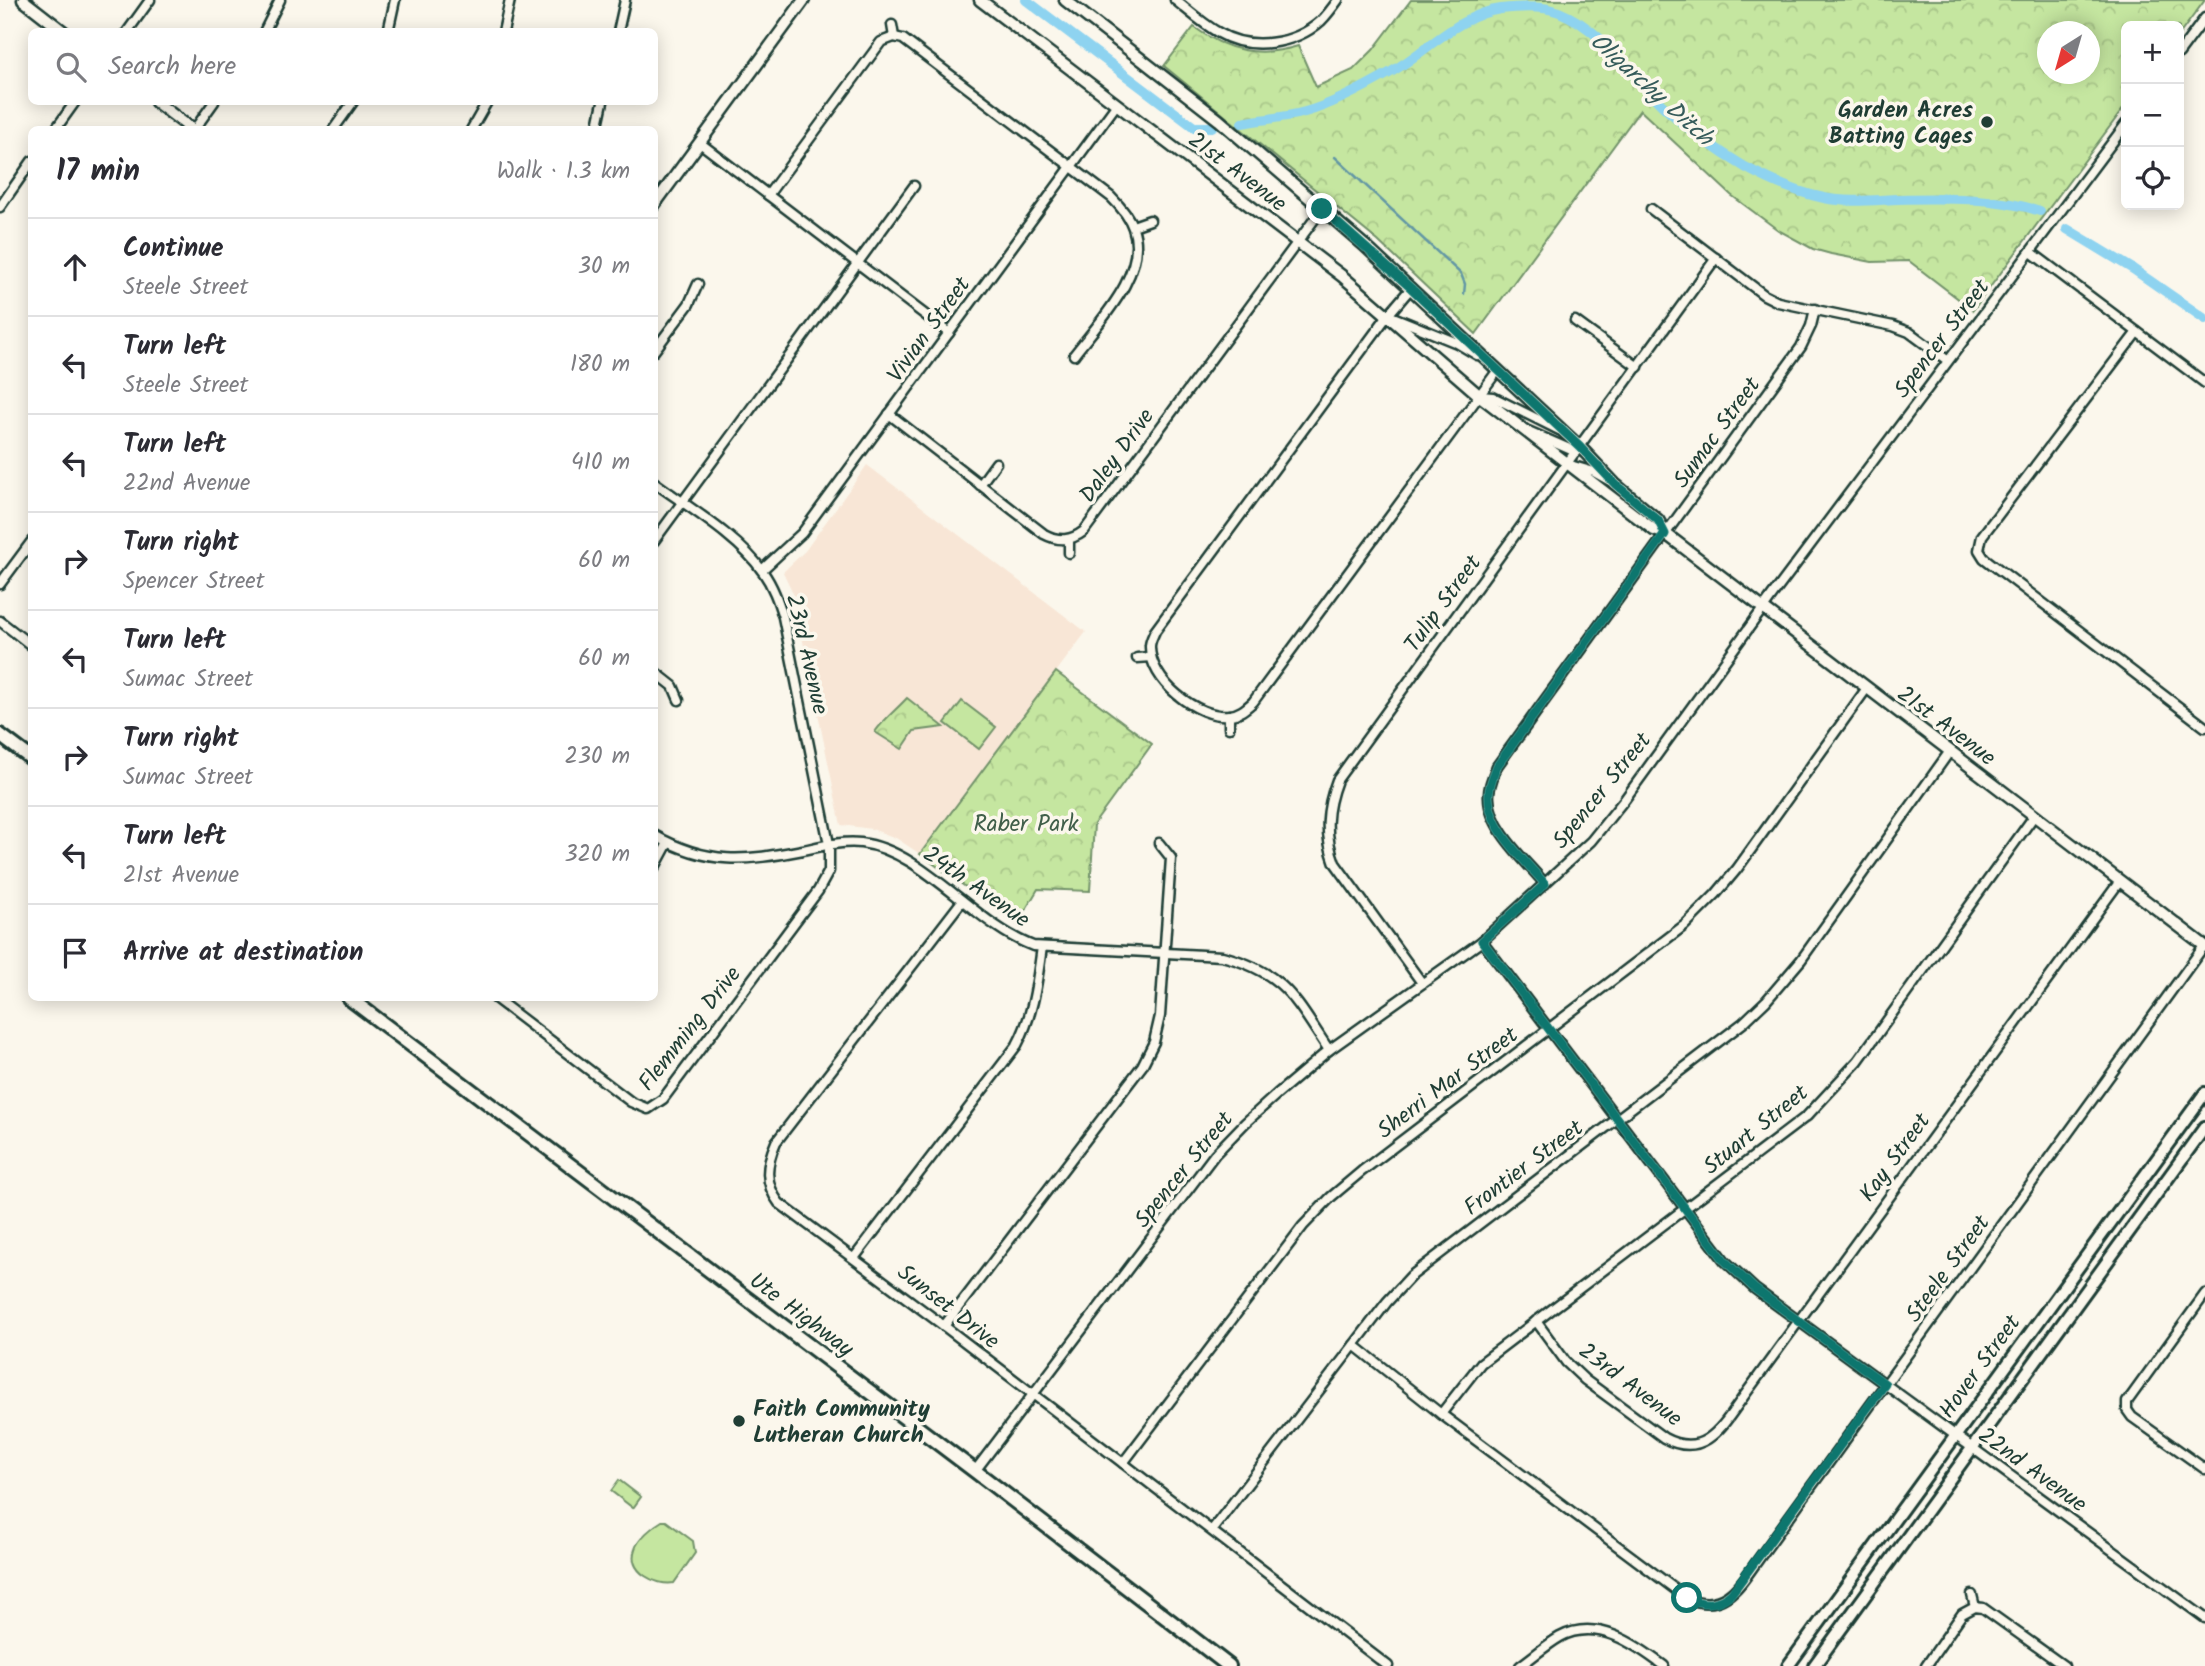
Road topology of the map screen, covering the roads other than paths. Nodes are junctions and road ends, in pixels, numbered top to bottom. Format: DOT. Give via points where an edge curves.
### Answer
graph roads {
  1 [pos="23,0"];
  2 [pos="150,0"];
  3 [pos="280,0"];
  4 [pos="395,0"];
  5 [pos="510,0"];
  6 [pos="625,0"];
  7 [pos="804,0"];
  8 [pos="980,0"];
  9 [pos="1065,0"];
  10 [pos="1175,0"];
  11 [pos="1338,0"];
  12 [pos="2205,18"];
  13 [pos="892,25"];
  14 [pos="59,28"];
  15 [pos="130,28"];
  16 [pos="266,28"];
  17 [pos="389,28"];
  18 [pos="504,28"];
  19 [pos="619,28"];
  20 [pos="894,37"];
  21 [pos="2184,46"];
  22 [pos="1117,104"];
  23 [pos="73,105"];
  24 [pos="160,105"];
  25 [pos="212,105"];
  26 [pos="351,105"];
  27 [pos="485,105"];
  28 [pos="602,105"];
  29 [pos="58,126"];
  30 [pos="188,126"];
  31 [pos="196,126"];
  32 [pos="336,126"];
  33 [pos="473,126"];
  34 [pos="598,126"];
  35 [pos="2121,131"];
  36 [pos="700,143"];
  37 [pos="1072,165"];
  38 [pos="28,167"];
  39 [pos="914,186"];
  40 [pos="768,195"];
  41 [pos="658,200"];
  42 [pos="0,207"];
  43 [pos="1322,209"];
  44 [pos="1651,209"];
  45 [pos="1150,220"];
  46 [pos="1133,226"];
  47 [pos="1298,241"];
  48 [pos="2031,252"];
  49 [pos="1716,258"];
  50 [pos="857,264"];
  51 [pos="698,284"];
  52 [pos="1411,288"];
  53 [pos="1815,309"];
  54 [pos="1388,315"];
  55 [pos="1575,321"];
  56 [pos="2137,332"];
  57 [pos="949,333"];
  58 [pos="658,346"];
  59 [pos="1074,355"];
  60 [pos="1947,360"];
  61 [pos="1489,362"];
  62 [pos="1638,367"];
  63 [pos="1498,370"];
  64 [pos="2205,383"];
  65 [pos="1480,396"];
  66 [pos="889,414"];
  67 [pos="1522,429"];
  68 [pos="1565,433"];
  69 [pos="1578,450"];
  70 [pos="996,463"];
  71 [pos="1568,464"];
  72 [pos="1615,484"];
  73 [pos="658,485"];
  74 [pos="980,485"];
  75 [pos="682,503"];
  76 [pos="1665,534"];
  77 [pos="658,536"];
  78 [pos="1069,540"];
  79 [pos="28,546"];
  80 [pos="1069,553"];
  81 [pos="762,570"];
  82 [pos="0,584"];
  83 [pos="1763,608"];
  84 [pos="0,621"];
  85 [pos="28,643"];
  86 [pos="1151,657"];
  87 [pos="1137,658"];
  88 [pos="658,674"];
  89 [pos="1867,688"];
  90 [pos="679,700"];
  91 [pos="1228,715"];
  92 [pos="1228,727"];
  93 [pos="2205,727"];
  94 [pos="0,735"];
  95 [pos="1950,751"];
  96 [pos="28,756"];
  97 [pos="2035,816"];
  98 [pos="658,837"];
  99 [pos="668,843"];
  100 [pos="1159,843"];
  101 [pos="829,844"];
  102 [pos="658,862"];
  103 [pos="2120,881"];
  104 [pos="1545,884"];
  105 [pos="962,901"];
  106 [pos="1482,941"];
  107 [pos="2205,946"];
  108 [pos="1042,947"];
  109 [pos="1164,953"];
  110 [pos="1422,983"];
  111 [pos="353,1001"];
  112 [pos="499,1001"];
  113 [pos="1549,1029"];
  114 [pos="1329,1050"];
  115 [pos="2205,1093"];
  116 [pos="648,1109"];
  117 [pos="651,1119"];
  118 [pos="1617,1119"];
  119 [pos="2205,1127"];
  120 [pos="1685,1209"];
  121 [pos="854,1258"];
  122 [pos="2205,1294"];
  123 [pos="1536,1321"];
  124 [pos="1799,1321"];
  125 [pos="944,1326"];
  126 [pos="1354,1345"];
  127 [pos="1885,1384"];
  128 [pos="1031,1394"];
  129 [pos="1441,1414"];
  130 [pos="1955,1435"];
  131 [pos="1692,1446"];
  132 [pos="1972,1449"];
  133 [pos="1692,1455"];
  134 [pos="1123,1463"];
  135 [pos="2205,1469"];
  136 [pos="975,1471"];
  137 [pos="1212,1530"];
  138 [pos="1972,1595"];
  139 [pos="1975,1607"];
  140 [pos="2205,1618"];
  141 [pos="1228,1666"];
  142 [pos="1388,1666"];
  143 [pos="1520,1666"];
  144 [pos="1664,1666"];
  145 [pos="1788,1666"];
  146 [pos="1814,1666"];
  147 [pos="1926,1666"];
  148 [pos="2064,1666"];
  1 -- 14 [label="street"];
  2 -- 15 [label="street"];
  3 -- 16 [label="street"];
  4 -- 17 [label="street"];
  5 -- 18 [label="street"];
  6 -- 19 [label="street"];
  7 -- 36 [label="street"];
  8 -- 22 [label="street, 21st Avenue"];
  9 -- 43 [label="street, 21st Avenue" via="1173,82"];
  10 -- 11 [label="street" via="1219,33 1245,42 1271,43 1310,29"];
  12 -- 21 [label="street"];
  13 -- 20 [label="street"];
  20 -- 37 [label="street" via="903,39"];
  20 -- 40 [label="street" via="881,42"];
  22 -- 37 [label="street, Vivian Street"];
  22 -- 47 [label="street, 21st Avenue"];
  23 -- 29 [label="street"];
  24 -- 30 [label="street"];
  25 -- 31 [label="street"];
  26 -- 32 [label="street"];
  27 -- 33 [label="street"];
  28 -- 34 [label="street"];
  35 -- 48 [label="street, Spencer Street"];
  36 -- 40 [label="street"];
  36 -- 41 [label="street"];
  37 -- 46 [label="street" via="1111,197"];
  37 -- 57 [label="street, Vivian Street"];
  38 -- 42 [label="street"];
  39 -- 50 [label="street"];
  40 -- 50 [label="street"];
  43 -- 47 [label="street, Daley Drive"];
  43 -- 52 [label="street, 21st Avenue"];
  44 -- 49 [label="street"];
  45 -- 46 [label="street"];
  46 -- 59 [label="street" via="1136,260 1125,286"];
  47 -- 54 [label="street, 21st Avenue"];
  47 -- 78 [label="street, Daley Drive" via="1084,531"];
  48 -- 56 [label="street"];
  48 -- 60 [label="street, Spencer Street"];
  49 -- 53 [label="street" via="1764,295"];
  49 -- 62 [label="street, Tulip Street"];
  50 -- 57 [label="street"];
  50 -- 75 [label="street"];
  51 -- 58 [label="street"];
  52 -- 54 [label="street"];
  52 -- 61 [label="street, 21st Avenue"];
  53 -- 60 [label="street" via="1909,332"];
  53 -- 76 [label="street, Sumac Street" via="1801,348"];
  54 -- 61 [label="street" via="1457,343"];
  54 -- 65 [label="street, 21st Avenue"];
  54 -- 86 [label="street" via="1155,631"];
  55 -- 62 [label="street"];
  56 -- 64 [label="street"];
  56 -- 93 [label="street" via="1979,542 1979,550"];
  57 -- 66 [label="street, Vivian Street"];
  60 -- 83 [label="street, Spencer Street"];
  61 -- 63 [label="street, 21st Avenue"];
  62 -- 69 [label="street, Tulip Street"];
  63 -- 65 [label="street"];
  63 -- 68 [label="street, 21st Avenue"];
  65 -- 67 [label="street, 21st Avenue"];
  65 -- 68 [label="street" via="1493,397"];
  65 -- 91 [label="street" via="1253,702"];
  66 -- 74 [label="street"];
  66 -- 81 [label="street, Vivian Street" via="803,533"];
  67 -- 69 [label="street"];
  67 -- 71 [label="street, 21st Avenue"];
  68 -- 69 [label="street, 21st Avenue"];
  69 -- 71 [label="street, Tulip Street"];
  69 -- 72 [label="street, 21st Avenue"];
  70 -- 74 [label="street"];
  71 -- 72 [label="street"];
  71 -- 76 [label="street, 21st Avenue"];
  71 -- 110 [label="street, Tulip Street" via="1348,763 1330,799 1326,829 1335,863"];
  72 -- 76 [label="street, 21st Avenue" via="1658,520"];
  73 -- 75 [label="street, 23rd Avenue"];
  74 -- 78 [label="street" via="1044,534"];
  75 -- 77 [label="street"];
  75 -- 81 [label="street, 23rd Avenue" via="738,545"];
  76 -- 83 [label="street, 21st Avenue"];
  76 -- 104 [label="street, Sumac Street" via="1505,754 1490,784 1490,811 1496,826"];
  78 -- 80 [label="street"];
  79 -- 82 [label="street"];
  81 -- 101 [label="street, 23rd Avenue" via="783,617"];
  83 -- 89 [label="street, 21st Avenue"];
  83 -- 104 [label="street, Spencer Street" via="1625,799 1591,841"];
  84 -- 85 [label="street"];
  86 -- 87 [label="street"];
  86 -- 91 [label="street" via="1162,681 1180,696 1200,710"];
  88 -- 90 [label="street" via="673,686"];
  89 -- 95 [label="street, 21st Avenue"];
  89 -- 113 [label="street, Sherri Mar Street" via="1716,894 1685,925"];
  91 -- 92 [label="street"];
  94 -- 96 [label="main road"];
  95 -- 97 [label="street, 21st Avenue"];
  95 -- 118 [label="street, Frontier Street" via="1801,960 1766,1001"];
  97 -- 103 [label="street, 21st Avenue"];
  97 -- 120 [label="street, Stuart Street" via="1834,1090"];
  98 -- 99 [label="street, 24th Avenue"];
  99 -- 101 [label="street, 24th Avenue" via="702,855 741,860"];
  99 -- 102 [label="street"];
  100 -- 109 [label="street" via="1171,858"];
  101 -- 105 [label="street, 24th Avenue" via="860,843 893,852"];
  101 -- 116 [label="street, Flemming Drive" via="829,871 818,891 663,1100"];
  103 -- 107 [label="street, 21st Avenue"];
  103 -- 124 [label="street, Kay Street"];
  104 -- 106 [label="street, Spencer Street"];
  105 -- 108 [label="street, 24th Avenue" via="1016,939"];
  105 -- 121 [label="street, Sunset Drive" via="776,1142 770,1156 768,1181 779,1203"];
  106 -- 110 [label="street, Spencer Street"];
  106 -- 113 [label="street, 22nd Avenue"];
  107 -- 127 [label="street, Steele Street"];
  108 -- 109 [label="street, 24th Avenue"];
  108 -- 121 [label="street" via="1034,1005 1017,1045"];
  109 -- 114 [label="street, 24th Avenue" via="1222,956 1267,973 1285,987"];
  109 -- 125 [label="street" via="1160,1016 1142,1066"];
  110 -- 114 [label="street, Spencer Street"];
  111 -- 136 [label="main road, Ute Highway"];
  112 -- 116 [label="street, Flemming Drive" via="631,1102"];
  113 -- 118 [label="street, 22nd Avenue"];
  113 -- 134 [label="street, Sherri Mar Street" via="1331,1197 1303,1226"];
  114 -- 128 [label="street, Spencer Street" via="1215,1154"];
  115 -- 130 [label="main road, Hover Street"];
  116 -- 117 [label="street"];
  118 -- 120 [label="street, 22nd Avenue"];
  118 -- 126 [label="street, Frontier Street" via="1411,1276"];
  119 -- 132 [label="main road, Hover Street"];
  120 -- 123 [label="street, Stuart Street"];
  120 -- 124 [label="street, 22nd Avenue" via="1725,1261"];
  121 -- 125 [label="street, Sunset Drive"];
  122 -- 135 [label="street" via="2127,1402 2127,1410"];
  123 -- 129 [label="street, Stuart Street" via="1481,1363"];
  123 -- 131 [label="street, 23rd Avenue" via="1585,1380 1664,1438"];
  124 -- 127 [label="street, 22nd Avenue"];
  124 -- 131 [label="street, Kay Street" via="1717,1433"];
  125 -- 128 [label="street, Sunset Drive"];
  126 -- 129 [label="street"];
  126 -- 137 [label="street, Frontier Street"];
  127 -- 129 [label="street, Steele Street" via="1739,1584 1713,1608 1687,1598"];
  127 -- 130 [label="street, 22nd Avenue"];
  128 -- 134 [label="street, Sunset Drive"];
  128 -- 136 [label="street, Spencer Street"];
  130 -- 132 [label="street, 22nd Avenue"];
  130 -- 145 [label="main road, Hover Street"];
  131 -- 133 [label="street"];
  132 -- 140 [label="street, 22nd Avenue"];
  132 -- 146 [label="main road, Hover Street"];
  134 -- 137 [label="street, Sunset Drive"];
  136 -- 141 [label="main road, Ute Highway"];
  137 -- 142 [label="street, Sunset Drive"];
  138 -- 139 [label="street"];
  139 -- 147 [label="street" via="1962,1614"];
  139 -- 148 [label="street" via="1983,1608"];
  143 -- 144 [label="street" via="1559,1637 1588,1630 1630,1641"];
}
